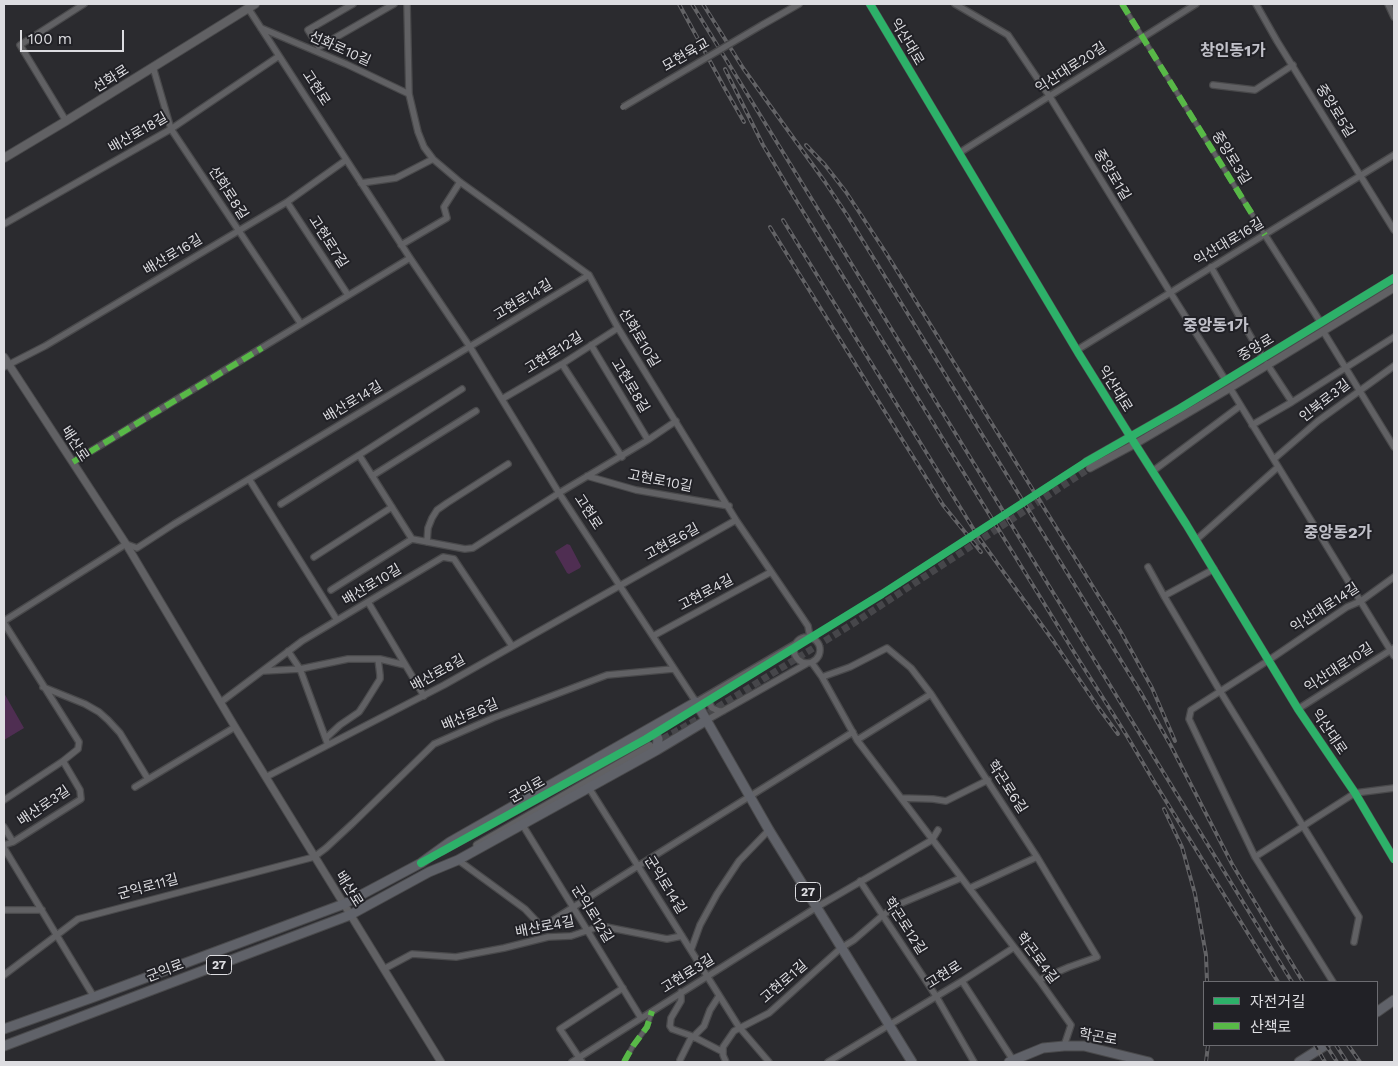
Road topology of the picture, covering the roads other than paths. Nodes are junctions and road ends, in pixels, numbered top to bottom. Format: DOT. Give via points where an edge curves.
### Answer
graph roads {
  1 [pos="84,4"];
  2 [pos="353,4"];
  3 [pos="394,4"];
  4 [pos="407,4"];
  5 [pos="799,4"];
  6 [pos="870,4"];
  7 [pos="955,4"];
  8 [pos="1122,4"];
  9 [pos="1196,4"];
  10 [pos="1256,4"];
  11 [pos="1388,4"];
  12 [pos="387,5"];
  13 [pos="252,6"];
  14 [pos="1394,17"];
  15 [pos="261,28"];
  16 [pos="1143,37"];
  17 [pos="279,56"];
  18 [pos="1293,66"];
  19 [pos="153,67"];
  20 [pos="1212,85"];
  21 [pos="409,94"];
  22 [pos="1050,97"];
  23 [pos="623,107"];
  24 [pos="66,121"];
  25 [pos="171,129"];
  26 [pos="959,153"];
  27 [pos="1394,155"];
  28 [pos="4,158"];
  29 [pos="433,159"];
  30 [pos="346,160"];
  31 [pos="1360,176"];
  32 [pos="361,182"];
  33 [pos="460,182"];
  34 [pos="287,202"];
  35 [pos="4,224"];
  36 [pos="1394,230"];
  37 [pos="238,231"];
  38 [pos="1265,235"];
  39 [pos="401,245"];
  40 [pos="410,258"];
  41 [pos="1210,267"];
  42 [pos="589,275"];
  43 [pos="1394,278"];
  44 [pos="1394,288"];
  45 [pos="1170,292"];
  46 [pos="348,295"];
  47 [pos="300,324"];
  48 [pos="1322,327"];
  49 [pos="618,328"];
  50 [pos="1394,337"];
  51 [pos="591,345"];
  52 [pos="470,347"];
  53 [pos="1077,350"];
  54 [pos="4,357"];
  55 [pos="1265,361"];
  56 [pos="562,364"];
  57 [pos="6,365"];
  58 [pos="1394,366"];
  59 [pos="1345,368"];
  60 [pos="1228,384"];
  61 [pos="462,389"];
  62 [pos="1359,390"];
  63 [pos="502,399"];
  64 [pos="1292,402"];
  65 [pos="1240,406"];
  66 [pos="476,411"];
  67 [pos="676,421"];
  68 [pos="1252,425"];
  69 [pos="1130,436"];
  70 [pos="648,440"];
  71 [pos="1135,444"];
  72 [pos="1394,447"];
  73 [pos="358,455"];
  74 [pos="622,457"];
  75 [pos="1274,459"];
  76 [pos="72,462"];
  77 [pos="508,464"];
  78 [pos="1278,467"];
  79 [pos="1152,470"];
  80 [pos="372,476"];
  81 [pos="588,476"];
  82 [pos="249,479"];
  83 [pos="559,493"];
  84 [pos="281,504"];
  85 [pos="729,506"];
  86 [pos="392,507"];
  87 [pos="736,520"];
  88 [pos="412,539"];
  89 [pos="1196,540"];
  90 [pos="427,542"];
  91 [pos="126,544"];
  92 [pos="314,557"];
  93 [pos="1148,567"];
  94 [pos="1214,569"];
  95 [pos="771,572"];
  96 [pos="1394,576"];
  97 [pos="620,586"];
  98 [pos="331,590"];
  99 [pos="1164,596"];
  100 [pos="1361,601"];
  101 [pos="368,602"];
  102 [pos="337,620"];
  103 [pos="4,622"];
  104 [pos="653,636"];
  105 [pos="810,637"];
  106 [pos="795,644"];
  107 [pos="512,646"];
  108 [pos="1392,649"];
  109 [pos="288,651"];
  110 [pos="1394,656"];
  111 [pos="378,659"];
  112 [pos="1269,660"];
  113 [pos="809,663"];
  114 [pos="405,665"];
  115 [pos="673,668"];
  116 [pos="300,669"];
  117 [pos="262,671"];
  118 [pos="822,677"];
  119 [pos="44,687"];
  120 [pos="1220,691"];
  121 [pos="712,693"];
  122 [pos="932,694"];
  123 [pos="424,696"];
  124 [pos="221,702"];
  125 [pos="696,702"];
  126 [pos="1298,709"];
  127 [pos="724,711"];
  128 [pos="707,720"];
  129 [pos="235,727"];
  130 [pos="853,732"];
  131 [pos="646,735"];
  132 [pos="326,738"];
  133 [pos="857,740"];
  134 [pos="328,745"];
  135 [pos="654,748"];
  136 [pos="63,762"];
  137 [pos="266,777"];
  138 [pos="148,779"];
  139 [pos="988,780"];
  140 [pos="134,787"];
  141 [pos="589,788"];
  142 [pos="1394,788"];
  143 [pos="1356,793"];
  144 [pos="750,796"];
  145 [pos="901,798"];
  146 [pos="4,800"];
  147 [pos="522,824"];
  148 [pos="1303,826"];
  149 [pos="4,827"];
  150 [pos="769,830"];
  151 [pos="938,830"];
  152 [pos="932,840"];
  153 [pos="13,842"];
  154 [pos="4,847"];
  155 [pos="314,857"];
  156 [pos="1037,857"];
  157 [pos="1255,857"];
  158 [pos="458,860"];
  159 [pos="1394,860"];
  160 [pos="638,866"];
  161 [pos="428,872"];
  162 [pos="961,878"];
  163 [pos="860,881"];
  164 [pos="970,888"];
  165 [pos="344,904"];
  166 [pos="817,907"];
  167 [pos="573,908"];
  168 [pos="4,910"];
  169 [pos="42,910"];
  170 [pos="350,915"];
  171 [pos="883,915"];
  172 [pos="588,931"];
  173 [pos="58,935"];
  174 [pos="682,936"];
  175 [pos="1354,942"];
  176 [pos="841,948"];
  177 [pos="1014,948"];
  178 [pos="691,950"];
  179 [pos="384,969"];
  180 [pos="4,975"];
  181 [pos="707,977"];
  182 [pos="1039,980"];
  183 [pos="962,981"];
  184 [pos="1332,981"];
  185 [pos="623,988"];
  186 [pos="681,992"];
  187 [pos="719,996"];
  188 [pos="936,996"];
  189 [pos="94,997"];
  190 [pos="1394,1000"];
  191 [pos="652,1011"];
  192 [pos="1378,1011"];
  193 [pos="642,1018"];
  194 [pos="888,1025"];
  195 [pos="739,1027"];
  196 [pos="4,1028"];
  197 [pos="694,1037"];
  198 [pos="4,1046"];
  199 [pos="1064,1046"];
  200 [pos="1324,1046"];
  201 [pos="723,1052"];
  202 [pos="580,1060"];
  203 [pos="680,1060"];
  204 [pos="1011,1061"];
  205 [pos="441,1062"];
  206 [pos="572,1062"];
  207 [pos="624,1062"];
  208 [pos="726,1062"];
  209 [pos="769,1062"];
  210 [pos="828,1062"];
  211 [pos="912,1062"];
  212 [pos="974,1062"];
  213 [pos="1149,1062"];
  214 [pos="1300,1062"];
  1 -- 24 [label="street" via="20,45"];
  2 -- 12 [label="street" via="308,30 318,47"];
  3 -- 12 [label="street"];
  4 -- 21 [label="street, 선화로10길"];
  5 -- 23 [label="street, 모현육교, bridge"];
  6 -- 26 [label="street, 익산대로"];
  7 -- 22 [label="street, 중앙로1길" via="1008,35"];
  8 -- 16 [label="street, 중앙로3길"];
  9 -- 16 [label="street, 익산대로20길"];
  10 -- 18 [label="street, 중앙로5길"];
  11 -- 14 [label="street"];
  13 -- 15 [label="street, 고현로"];
  13 -- 19 [label="main road, 선화로"];
  15 -- 17 [label="street, 고현로"];
  15 -- 21 [label="street, 선화로10길"];
  16 -- 22 [label="street, 익산대로20길"];
  16 -- 38 [label="street, 중앙로3길"];
  17 -- 25 [label="street, 배산로18길"];
  17 -- 30 [label="street, 고현로"];
  18 -- 20 [label="street" via="1255,90"];
  18 -- 31 [label="street, 중앙로5길"];
  19 -- 24 [label="main road, 선화로"];
  19 -- 25 [label="street, 선화로8길"];
  21 -- 29 [label="street, 선화로10길" via="418,132"];
  22 -- 26 [label="street, 익산대로20길"];
  22 -- 45 [label="street, 중앙로1길"];
  24 -- 28 [label="main road, 선화로"];
  25 -- 35 [label="street, 배산로18길"];
  25 -- 37 [label="street, 선화로8길"];
  26 -- 53 [label="street, 익산대로"];
  27 -- 31 [label="street, 익산대로16길"];
  29 -- 32 [label="street" via="396,178"];
  29 -- 33 [label="street, 선화로10길"];
  30 -- 32 [label="street, 고현로"];
  30 -- 34 [label="street, 배산로16길"];
  31 -- 36 [label="street, 중앙로5길"];
  31 -- 38 [label="street, 익산대로16길"];
  32 -- 39 [label="street, 고현로"];
  33 -- 39 [label="street" via="444,207 447,218"];
  33 -- 42 [label="street, 선화로10길"];
  34 -- 37 [label="street, 배산로16길"];
  34 -- 46 [label="street, 고현로7길"];
  37 -- 47 [label="street, 선화로8길"];
  37 -- 57 [label="street, 배산로16길" via="45,346"];
  38 -- 41 [label="street, 익산대로16길"];
  38 -- 48 [label="street, 중앙로3길"];
  39 -- 40 [label="street, 고현로"];
  40 -- 46 [label="street"];
  40 -- 52 [label="street, 고현로"];
  41 -- 45 [label="street, 익산대로16길"];
  41 -- 55 [label="street, 중앙로"];
  42 -- 49 [label="street, 선화로10길"];
  42 -- 52 [label="street, 고현로14길"];
  43 -- 48 [label="street, 중앙로"];
  44 -- 48 [label="street, 중앙로"];
  45 -- 53 [label="street, 익산대로16길"];
  45 -- 60 [label="street, 중앙로1길"];
  46 -- 47 [label="street"];
  47 -- 76 [label="street"];
  48 -- 55 [label="street, 중앙로"];
  48 -- 59 [label="street"];
  49 -- 51 [label="street, 고현로12길"];
  49 -- 67 [label="street, 선화로10길"];
  50 -- 59 [label="street"];
  51 -- 56 [label="street, 고현로12길"];
  51 -- 70 [label="street, 고현로8길"];
  52 -- 63 [label="street, 고현로"];
  52 -- 82 [label="street, 배산로14길"];
  53 -- 69 [label="street, 익산대로"];
  54 -- 57 [label="street, 배산로"];
  55 -- 60 [label="street, 중앙로"];
  55 -- 64 [label="street, 중앙로"];
  56 -- 63 [label="street, 고현로12길"];
  56 -- 74 [label="street"];
  57 -- 76 [label="street, 배산로"];
  58 -- 62 [label="street, 인북로3길"];
  59 -- 62 [label="street"];
  59 -- 64 [label="street"];
  60 -- 65 [label="street"];
  60 -- 69 [label="street, 중앙로"];
  60 -- 71 [label="street, 중앙로"];
  61 -- 73 [label="street"];
  62 -- 72 [label="street"];
  62 -- 75 [label="street, 인북로3길"];
  63 -- 83 [label="street, 고현로"];
  64 -- 68 [label="street"];
  65 -- 68 [label="street"];
  65 -- 79 [label="street"];
  66 -- 80 [label="street"];
  67 -- 70 [label="street"];
  67 -- 85 [label="street, 선화로10길"];
  68 -- 75 [label="street"];
  69 -- 71 [label="street, 익산대로"];
  69 -- 71 [label="street, 중앙로" via="1088,465"];
  70 -- 74 [label="street"];
  71 -- 79 [label="street, 익산대로"];
  73 -- 80 [label="street"];
  73 -- 84 [label="street"];
  74 -- 81 [label="street"];
  75 -- 78 [label="street"];
  76 -- 91 [label="street, 배산로"];
  77 -- 90 [label="street" via="437,510 428,528"];
  78 -- 89 [label="street"];
  78 -- 100 [label="street"];
  79 -- 89 [label="street, 익산대로"];
  80 -- 86 [label="street"];
  81 -- 83 [label="street"];
  81 -- 85 [label="street, 고현로10길" via="636,490"];
  82 -- 91 [label="street, 배산로14길" via="137,548"];
  82 -- 102 [label="street"];
  83 -- 90 [label="street" via="473,548"];
  83 -- 97 [label="street, 고현로"];
  85 -- 87 [label="street, 선화로10길"];
  86 -- 88 [label="street"];
  86 -- 92 [label="street"];
  87 -- 95 [label="street, 선화로10길"];
  87 -- 97 [label="street, 고현로6길"];
  88 -- 90 [label="street"];
  88 -- 98 [label="street"];
  89 -- 94 [label="street, 익산대로"];
  91 -- 103 [label="street"];
  91 -- 124 [label="street, 배산로"];
  93 -- 99 [label="street"];
  94 -- 99 [label="street"];
  94 -- 112 [label="street, 익산대로"];
  95 -- 104 [label="street, 고현로4길"];
  95 -- 105 [label="street, 선화로10길" via="808,626"];
  96 -- 100 [label="street, 익산대로14길"];
  97 -- 104 [label="street, 고현로"];
  97 -- 107 [label="street, 배산로8길"];
  99 -- 120 [label="street"];
  100 -- 108 [label="street"];
  100 -- 112 [label="street, 익산대로14길" via="1347,607"];
  101 -- 102 [label="street, 배산로10길"];
  101 -- 107 [label="street, 배산로10길" via="443,558 454,559"];
  101 -- 114 [label="street"];
  102 -- 109 [label="street, 배산로10길"];
  103 -- 119 [label="street"];
  104 -- 115 [label="street, 고현로"];
  105 -- 106 [label="street" via="801,638"];
  105 -- 113 [label="street" via="818,642 820,650 818,658"];
  106 -- 113 [label="street" via="795,656"];
  106 -- 121 [label="street"];
  107 -- 123 [label="street, 배산로8길"];
  108 -- 110 [label="street"];
  108 -- 126 [label="street, 익산대로10길"];
  109 -- 116 [label="street"];
  109 -- 117 [label="street, 배산로10길"];
  111 -- 114 [label="street"];
  111 -- 116 [label="street" via="348,659"];
  111 -- 132 [label="street" via="380,679 359,712"];
  112 -- 120 [label="street, 익산대로14길"];
  112 -- 126 [label="street, 익산대로"];
  113 -- 118 [label="street, 학곤로4길"];
  113 -- 127 [label="street"];
  114 -- 123 [label="street"];
  115 -- 125 [label="street, 고현로"];
  115 -- 155 [label="street, 배산로6길" via="607,675 434,744"];
  116 -- 117 [label="street"];
  116 -- 132 [label="street"];
  117 -- 124 [label="street, 배산로10길"];
  118 -- 122 [label="street, 학곤로6길" via="886,648 911,668"];
  118 -- 130 [label="street, 학곤로4길"];
  119 -- 136 [label="street, 배산로3길" via="79,742 78,749"];
  119 -- 138 [label="street" via="99,712 120,733"];
  120 -- 148 [label="street"];
  120 -- 157 [label="street, 익산대로14길" via="1191,710 1188,719"];
  121 -- 125 [label="street"];
  121 -- 127 [label="street" via="709,702 712,708"];
  122 -- 133 [label="street"];
  122 -- 139 [label="street, 학곤로6길"];
  123 -- 134 [label="street, 배산로8길"];
  124 -- 129 [label="street, 배산로"];
  125 -- 128 [label="main road, 고현로 / 27"];
  125 -- 131 [label="main road, 27"];
  126 -- 143 [label="street, 익산대로"];
  127 -- 128 [label="street"];
  128 -- 135 [label="main road, 27"];
  128 -- 144 [label="main road, 고현로 / 27"];
  129 -- 137 [label="street, 배산로"];
  129 -- 138 [label="street"];
  130 -- 133 [label="street, 학곤로4길"];
  130 -- 144 [label="street"];
  131 -- 135 [label="main road" via="652,732 658,738"];
  131 -- 165 [label="main road, 군익로 / 27" via="450,842 421,864"];
  132 -- 134 [label="street"];
  133 -- 145 [label="street, 학곤로4길"];
  134 -- 137 [label="street, 배산로8길"];
  135 -- 141 [label="main road, 27"];
  135 -- 161 [label="street, 군익로"];
  136 -- 146 [label="street, 배산로3길"];
  136 -- 153 [label="street, 배산로3길" via="80,790 81,799"];
  137 -- 155 [label="street, 배산로"];
  138 -- 140 [label="street"];
  139 -- 145 [label="street" via="946,801"];
  139 -- 156 [label="street, 학곤로6길"];
  141 -- 147 [label="main road, 27"];
  141 -- 160 [label="street, 군익로14길"];
  142 -- 143 [label="street"];
  143 -- 148 [label="street"];
  143 -- 159 [label="street, 익산대로"];
  144 -- 150 [label="main road, 고현로 / 27"];
  144 -- 160 [label="street"];
  145 -- 152 [label="street, 학곤로4길"];
  147 -- 158 [label="main road, 27"];
  147 -- 167 [label="street, 군익로12길"];
  148 -- 157 [label="street"];
  148 -- 175 [label="street" via="1358,917"];
  149 -- 153 [label="street, 배산로3길"];
  150 -- 166 [label="main road, 고현로 / 27"];
  150 -- 178 [label="street" via="739,861 717,894"];
  151 -- 152 [label="street"];
  152 -- 162 [label="street, 학곤로4길"];
  152 -- 163 [label="street"];
  153 -- 154 [label="street, 배산로3길"];
  154 -- 169 [label="street, 배산로3길"];
  155 -- 165 [label="street, 배산로"];
  155 -- 173 [label="street, 군익로11길" via="78,919"];
  156 -- 164 [label="street"];
  156 -- 182 [label="street, 학곤로6길" via="1097,956"];
  157 -- 184 [label="street, 익산대로14길"];
  158 -- 161 [label="main road, 27"];
  158 -- 167 [label="street" via="525,909 542,928"];
  160 -- 167 [label="street"];
  160 -- 174 [label="street, 군익로14길"];
  161 -- 170 [label="main road, 군익로 / 27"];
  162 -- 164 [label="street, 학곤로4길"];
  162 -- 171 [label="street" via="902,903"];
  163 -- 166 [label="street"];
  163 -- 171 [label="street, 학곤로12길"];
  164 -- 177 [label="street, 학곤로4길"];
  165 -- 170 [label="street, 배산로"];
  165 -- 189 [label="main road, 군익로 / 27"];
  166 -- 176 [label="main road, 고현로 / 27"];
  166 -- 181 [label="street, 고현로3길"];
  167 -- 172 [label="street, 군익로12길"];
  168 -- 169 [label="street"];
  169 -- 173 [label="street, 배산로3길"];
  170 -- 179 [label="street, 배산로"];
  170 -- 198 [label="main road, 군익로 / 27"];
  171 -- 176 [label="street"];
  171 -- 188 [label="street, 학곤로12길"];
  172 -- 174 [label="street, 배산로4길" via="601,926 667,939"];
  172 -- 179 [label="street, 배산로4길" via="456,957 412,954"];
  172 -- 185 [label="street, 군익로12길"];
  173 -- 180 [label="street, 군익로11길"];
  173 -- 189 [label="street"];
  174 -- 178 [label="street, 군익로14길"];
  176 -- 194 [label="main road, 고현로 / 27"];
  176 -- 195 [label="street, 고현로1길" via="769,1013"];
  177 -- 182 [label="street, 학곤로4길"];
  177 -- 183 [label="street, 고현로"];
  178 -- 181 [label="street, 군익로14길"];
  179 -- 205 [label="street, 배산로"];
  181 -- 186 [label="street, 고현로3길"];
  181 -- 187 [label="street, 군익로14길"];
  182 -- 199 [label="street, 학곤로4길" via="1071,1025"];
  183 -- 188 [label="street, 고현로"];
  183 -- 204 [label="street, 학곤로"];
  185 -- 193 [label="street, 군익로12길"];
  185 -- 202 [label="street" via="560,1029"];
  186 -- 191 [label="street, 고현로3길"];
  186 -- 197 [label="street" via="670,1026"];
  187 -- 195 [label="street, 군익로14길"];
  187 -- 197 [label="street" via="704,1026"];
  188 -- 194 [label="street, 고현로"];
  188 -- 212 [label="street, 학곤로12길"];
  189 -- 196 [label="main road, 군익로 / 27"];
  190 -- 192 [label="main road"];
  191 -- 193 [label="street, 고현로3길"];
  191 -- 207 [label="street" via="647,1027"];
  193 -- 202 [label="street, 고현로3길"];
  194 -- 210 [label="street"];
  194 -- 211 [label="main road, 고현로 / 27"];
  195 -- 201 [label="street, 고현로1길" via="727,1040"];
  195 -- 209 [label="street, 군익로14길"];
  197 -- 201 [label="street"];
  197 -- 203 [label="street"];
  199 -- 204 [label="main road, 학곤로" via="1043,1048"];
  199 -- 213 [label="main road, 학곤로" via="1084,1046"];
  200 -- 214 [label="main road"];
  201 -- 208 [label="street"];
  202 -- 206 [label="street, 고현로3길"];
}
